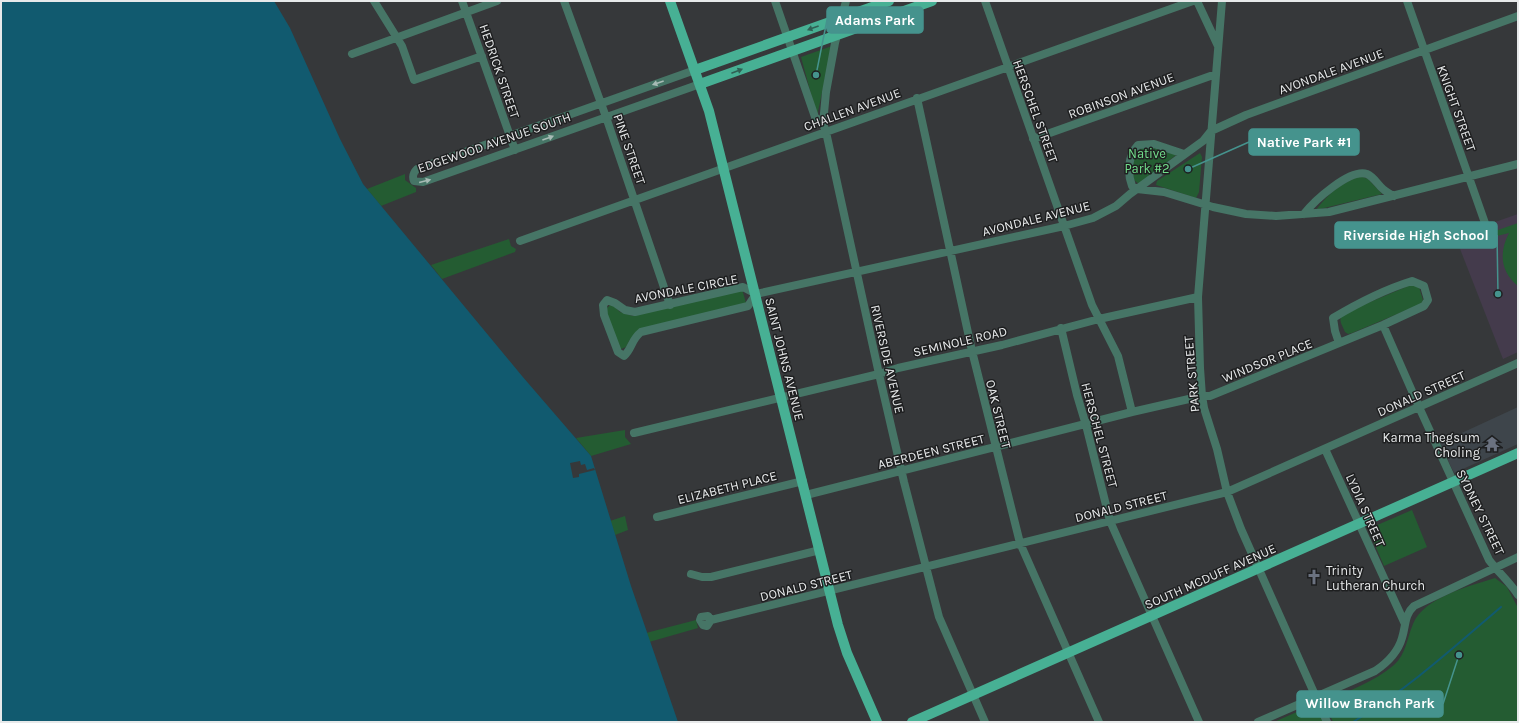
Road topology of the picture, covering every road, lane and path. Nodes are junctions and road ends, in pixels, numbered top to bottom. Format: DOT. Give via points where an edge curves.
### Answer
graph roads {
  1 [pos="374,1"];
  2 [pos="462,1"];
  3 [pos="497,1"];
  4 [pos="564,1"];
  5 [pos="670,1"];
  6 [pos="775,1"];
  7 [pos="846,1"];
  8 [pos="889,1"];
  9 [pos="932,1"];
  10 [pos="985,1"];
  11 [pos="1193,1"];
  12 [pos="1197,1"];
  13 [pos="1222,1"];
  14 [pos="1407,1"];
  15 [pos="466,12"];
  16 [pos="1518,16"];
  17 [pos="843,17"];
  18 [pos="839,34"];
  19 [pos="397,37"];
  20 [pos="788,37"];
  21 [pos="1218,47"];
  22 [pos="793,50"];
  23 [pos="1424,51"];
  24 [pos="352,54"];
  25 [pos="482,56"];
  26 [pos="1007,67"];
  27 [pos="695,70"];
  28 [pos="1216,74"];
  29 [pos="700,84"];
  30 [pos="918,98"];
  31 [pos="601,103"];
  32 [pos="606,117"];
  33 [pos="824,128"];
  34 [pos="1211,131"];
  35 [pos="510,136"];
  36 [pos="1033,139"];
  37 [pos="515,150"];
  38 [pos="1184,154"];
  39 [pos="1518,164"];
  40 [pos="724,168"];
  41 [pos="1468,176"];
  42 [pos="1138,188"];
  43 [pos="1394,196"];
  44 [pos="634,200"];
  45 [pos="1205,204"];
  46 [pos="1304,214"];
  47 [pos="1485,223"];
  48 [pos="1064,226"];
  49 [pos="520,241"];
  50 [pos="950,251"];
  51 [pos="857,272"];
  52 [pos="756,294"];
  53 [pos="1198,297"];
  54 [pos="670,305"];
  55 [pos="1099,319"];
  56 [pos="1383,325"];
  57 [pos="1062,328"];
  58 [pos="1339,343"];
  59 [pos="972,351"];
  60 [pos="1518,363"];
  61 [pos="879,374"];
  62 [pos="1202,396"];
  63 [pos="782,398"];
  64 [pos="1419,407"];
  65 [pos="1132,412"];
  66 [pos="1086,425"];
  67 [pos="634,434"];
  68 [pos="995,448"];
  69 [pos="1325,449"];
  70 [pos="1518,453"];
  71 [pos="902,471"];
  72 [pos="803,481"];
  73 [pos="1453,482"];
  74 [pos="1227,492"];
  75 [pos="806,495"];
  76 [pos="657,517"];
  77 [pos="1110,521"];
  78 [pos="1359,525"];
  79 [pos="1020,543"];
  80 [pos="820,550"];
  81 [pos="1518,557"];
  82 [pos="1494,567"];
  83 [pos="926,568"];
  84 [pos="1258,569"];
  85 [pos="691,574"];
  86 [pos="830,591"];
  87 [pos="1518,595"];
  88 [pos="1152,616"];
  89 [pos="711,620"];
  90 [pos="1405,624"];
  91 [pos="1068,653"];
  92 [pos="973,695"];
  93 [pos="1315,698"];
  94 [pos="877,722"];
  95 [pos="912,722"];
  96 [pos="985,722"];
  97 [pos="1099,722"];
  98 [pos="1199,722"];
  99 [pos="1258,722"];
  100 [pos="1327,722"];
  1 -- 19 [label="street"];
  2 -- 15 [label="street, HEDRICK STREET"];
  3 -- 15 [label="street"];
  4 -- 31 [label="street, PINE STREET"];
  5 -- 27 [label="main road, SAINT JOHNS AVENUE"];
  6 -- 20 [label="street, RIVERSIDE AVENUE"];
  7 -- 17 [label="street"];
  8 -- 17 [label="main road, EDGEWOOD AVENUE SOUTH"];
  9 -- 18 [label="main road, EDGEWOOD AVENUE SOUTH"];
  10 -- 26 [label="street, HERSCHEL STREET"];
  11 -- 26 [label="street, CHALLEN AVENUE"];
  12 -- 21 [label="street"];
  13 -- 21 [label="street, PARK STREET"];
  14 -- 23 [label="street, KNIGHT STREET"];
  15 -- 19 [label="street"];
  15 -- 25 [label="street, HEDRICK STREET"];
  16 -- 23 [label="street, AVONDALE AVENUE"];
  17 -- 18 [label="street"];
  17 -- 20 [label="main road, EDGEWOOD AVENUE SOUTH, one-way"];
  18 -- 22 [label="main road, EDGEWOOD AVENUE SOUTH"];
  18 -- 33 [label="street" via="826,92"];
  19 -- 24 [label="street"];
  19 -- 25 [label="street" via="414,80"];
  20 -- 22 [label="street, RIVERSIDE AVENUE"];
  20 -- 27 [label="main road, EDGEWOOD AVENUE SOUTH"];
  21 -- 28 [label="street, PARK STREET"];
  29 -- 22 [label="main road, EDGEWOOD AVENUE SOUTH, one-way"];
  22 -- 33 [label="street, RIVERSIDE AVENUE" via="815,117"];
  23 -- 34 [label="street, AVONDALE AVENUE" via="1246,115"];
  23 -- 41 [label="street, KNIGHT STREET"];
  25 -- 35 [label="street, HEDRICK STREET"];
  26 -- 30 [label="street, CHALLEN AVENUE"];
  26 -- 36 [label="street, HERSCHEL STREET"];
  27 -- 29 [label="main road, SAINT JOHNS AVENUE"];
  27 -- 31 [label="street, EDGEWOOD AVENUE SOUTH, one-way"];
  28 -- 34 [label="street, PARK STREET"];
  28 -- 36 [label="street, ROBINSON AVENUE"];
  29 -- 32 [label="street, EDGEWOOD AVENUE SOUTH"];
  29 -- 40 [label="main road, SAINT JOHNS AVENUE"];
  30 -- 33 [label="street, CHALLEN AVENUE"];
  30 -- 50 [label="street, OAK STREET"];
  31 -- 32 [label="street, PINE STREET"];
  31 -- 35 [label="street, EDGEWOOD AVENUE SOUTH"];
  37 -- 32 [label="street, EDGEWOOD AVENUE SOUTH, one-way"];
  32 -- 44 [label="street, PINE STREET"];
  33 -- 40 [label="street, CHALLEN AVENUE"];
  33 -- 51 [label="street, RIVERSIDE AVENUE"];
  34 -- 38 [label="street, AVONDALE AVENUE" via="1203,141"];
  34 -- 45 [label="street, PARK STREET"];
  35 -- 37 [label="street, HEDRICK STREET"];
  35 -- 37 [label="street, EDGEWOOD AVENUE SOUTH, one-way" via="417,169 413,173 414,181 423,182"];
  36 -- 48 [label="street, HERSCHEL STREET"];
  38 -- 42 [label="street, AVONDALE AVENUE"];
  38 -- 42 [label="street" via="1154,144 1138,145 1130,158 1130,180 1132,186"];
  39 -- 41 [label="street"];
  40 -- 44 [label="street, CHALLEN AVENUE"];
  40 -- 52 [label="main road, SAINT JOHNS AVENUE"];
  41 -- 43 [label="street"];
  41 -- 47 [label="street, KNIGHT STREET"];
  42 -- 45 [label="street" via="1164,192"];
  42 -- 48 [label="street, AVONDALE AVENUE" via="1107,211 1082,222"];
  43 -- 46 [label="street" via="1329,212"];
  43 -- 46 [label="street" via="1369,175 1354,174 1319,198"];
  44 -- 49 [label="street, CHALLEN AVENUE"];
  44 -- 54 [label="street, PINE STREET"];
  45 -- 46 [label="street" via="1246,214"];
  45 -- 53 [label="street, PARK STREET"];
  48 -- 50 [label="street, AVONDALE AVENUE"];
  48 -- 55 [label="street, HERSCHEL STREET"];
  50 -- 51 [label="street, AVONDALE AVENUE"];
  50 -- 59 [label="street, OAK STREET"];
  51 -- 52 [label="street, AVONDALE AVENUE"];
  51 -- 61 [label="street, RIVERSIDE AVENUE"];
  52 -- 54 [label="street, AVONDALE CIRCLE" via="743,287"];
  52 -- 54 [label="street, AVONDALE CIRCLE" via="748,306 641,332 624,356 618,352 604,315 603,304 607,300 625,310 635,312"];
  52 -- 63 [label="main road, SAINT JOHNS AVENUE"];
  53 -- 55 [label="street, SEMINOLE ROAD"];
  53 -- 62 [label="street, PARK STREET"];
  55 -- 57 [label="street, SEMINOLE ROAD"];
  55 -- 65 [label="street, HERSCHEL STREET" via="1118,356"];
  56 -- 58 [label="street, WINDSOR PLACE"];
  56 -- 58 [label="street, WINDSOR PLACE" via="1424,306 1428,300 1424,286 1412,281 1399,285 1364,300 1333,318"];
  56 -- 64 [label="street, SYDNEY STREET"];
  57 -- 59 [label="street, SEMINOLE ROAD"];
  57 -- 66 [label="street, HERSCHEL STREET"];
  58 -- 62 [label="street, WINDSOR PLACE" via="1210,396"];
  59 -- 61 [label="street, SEMINOLE ROAD"];
  59 -- 68 [label="street, OAK STREET"];
  60 -- 64 [label="street, DONALD STREET"];
  61 -- 63 [label="street, SEMINOLE ROAD"];
  61 -- 71 [label="street, RIVERSIDE AVENUE"];
  62 -- 65 [label="street, ABERDEEN STREET"];
  62 -- 74 [label="street, PARK STREET"];
  63 -- 67 [label="street, SEMINOLE ROAD"];
  63 -- 72 [label="main road, SAINT JOHNS AVENUE"];
  64 -- 69 [label="street, DONALD STREET"];
  64 -- 73 [label="street, SYDNEY STREET"];
  65 -- 66 [label="street, ABERDEEN STREET"];
  66 -- 68 [label="street, ABERDEEN STREET"];
  66 -- 77 [label="street, HERSCHEL STREET"];
  68 -- 71 [label="street, ABERDEEN STREET"];
  68 -- 79 [label="street, OAK STREET"];
  69 -- 74 [label="street, DONALD STREET"];
  69 -- 78 [label="street, LYDIA STREET"];
  70 -- 73 [label="main road, SOUTH MCDUFF AVENUE"];
  71 -- 75 [label="street, ABERDEEN STREET"];
  71 -- 83 [label="street, RIVERSIDE AVENUE"];
  72 -- 75 [label="main road, SAINT JOHNS AVENUE"];
  72 -- 76 [label="street, ELIZABETH PLACE"];
  73 -- 78 [label="main road, SOUTH MCDUFF AVENUE"];
  73 -- 82 [label="street, SYDNEY STREET"];
  74 -- 77 [label="street, DONALD STREET"];
  74 -- 84 [label="street, PARK STREET"];
  75 -- 80 [label="main road, SAINT JOHNS AVENUE"];
  77 -- 79 [label="street, DONALD STREET"];
  77 -- 88 [label="street, HERSCHEL STREET"];
  78 -- 84 [label="main road, SOUTH MCDUFF AVENUE"];
  78 -- 90 [label="street, LYDIA STREET"];
  79 -- 83 [label="street, DONALD STREET"];
  79 -- 91 [label="street, OAK STREET"];
  80 -- 85 [label="street" via="711,577"];
  80 -- 86 [label="main road, SAINT JOHNS AVENUE"];
  81 -- 82 [label="street"];
  82 -- 87 [label="street, SYDNEY STREET" via="1509,581"];
  82 -- 90 [label="street" via="1414,606 1407,615"];
  83 -- 86 [label="street, DONALD STREET"];
  83 -- 92 [label="street, RIVERSIDE AVENUE" via="939,617"];
  84 -- 88 [label="main road, SOUTH MCDUFF AVENUE"];
  84 -- 93 [label="street, PARK STREET"];
  86 -- 89 [label="street, DONALD STREET"];
  86 -- 94 [label="main road, SAINT JOHNS AVENUE" via="847,652"];
  88 -- 91 [label="main road, SOUTH MCDUFF AVENUE"];
  88 -- 98 [label="street, HERSCHEL STREET"];
  90 -- 93 [label="street" via="1398,647 1382,666"];
  91 -- 92 [label="main road, SOUTH MCDUFF AVENUE"];
  91 -- 97 [label="street, OAK STREET"];
  92 -- 95 [label="main road, SOUTH MCDUFF AVENUE"];
  92 -- 96 [label="street, RIVERSIDE AVENUE"];
  93 -- 99 [label="street"];
  93 -- 100 [label="street, PARK STREET"];
}
